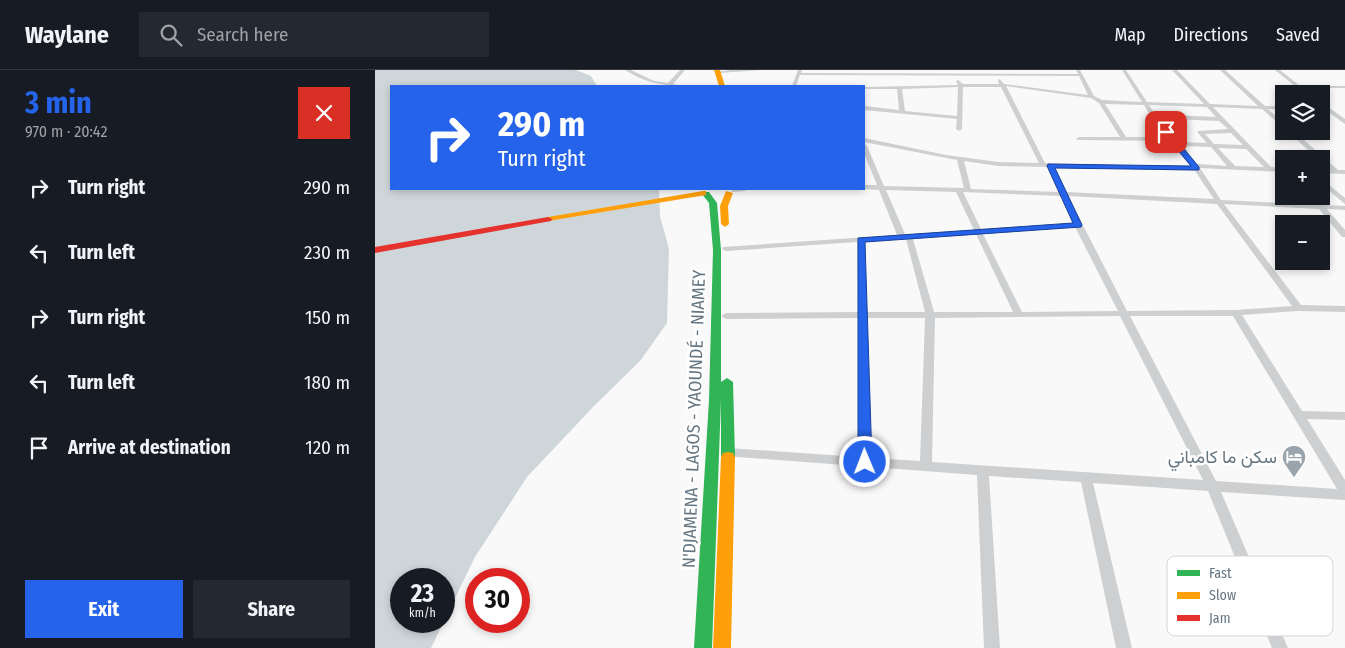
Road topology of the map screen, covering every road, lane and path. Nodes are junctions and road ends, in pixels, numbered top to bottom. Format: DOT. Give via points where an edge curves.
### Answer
graph roads {
  1 [pos="627,70"];
  2 [pos="683,70"];
  3 [pos="761,70"];
  4 [pos="1124,70"];
  5 [pos="1174,70"];
  6 [pos="1222,70"];
  7 [pos="1277,70"];
  8 [pos="715,71"];
  9 [pos="799,72"];
  10 [pos="866,72"];
  11 [pos="955,72"];
  12 [pos="995,72"];
  13 [pos="1018,72"];
  14 [pos="1079,72"];
  15 [pos="669,85"];
  16 [pos="716,85"];
  17 [pos="722,85"];
  18 [pos="794,85"];
  19 [pos="863,85"];
  20 [pos="1003,85"];
  21 [pos="1297,85"];
  22 [pos="961,86"];
  23 [pos="865,87"];
  24 [pos="899,87"];
  25 [pos="1330,87"];
  26 [pos="1345,87"];
  27 [pos="1092,97"];
  28 [pos="1101,102"];
  29 [pos="1147,103"];
  30 [pos="1207,105"];
  31 [pos="865,108"];
  32 [pos="1262,108"];
  33 [pos="1275,108"];
  34 [pos="902,111"];
  35 [pos="1330,111"];
  36 [pos="1170,117"];
  37 [pos="960,118"];
  38 [pos="1275,119"];
  39 [pos="1221,120"];
  40 [pos="1345,122"];
  41 [pos="959,129"];
  42 [pos="1232,131"];
  43 [pos="1079,139"];
  44 [pos="1124,139"];
  45 [pos="865,140"];
  46 [pos="1301,140"];
  47 [pos="1176,142"];
  48 [pos="1212,145"];
  49 [pos="1247,147"];
  50 [pos="865,148"];
  51 [pos="960,159"];
  52 [pos="1047,165"];
  53 [pos="1196,167"];
  54 [pos="1233,168"];
  55 [pos="1269,169"];
  56 [pos="1275,169"];
  57 [pos="1341,172"];
  58 [pos="865,187"];
  59 [pos="881,188"];
  60 [pos="1330,188"];
  61 [pos="681,190"];
  62 [pos="736,190"];
  63 [pos="958,190"];
  64 [pos="969,191"];
  65 [pos="702,192"];
  66 [pos="1065,194"];
  67 [pos="1220,202"];
  68 [pos="1345,202"];
  69 [pos="1320,206"];
  70 [pos="1345,208"];
  71 [pos="1078,225"];
  72 [pos="978,232"];
  73 [pos="1345,235"];
  74 [pos="906,237"];
  75 [pos="861,240"];
  76 [pos="375,246"];
  77 [pos="726,249"];
  78 [pos="375,250"];
  79 [pos="1298,308"];
  80 [pos="1345,308"];
  81 [pos="1124,313"];
  82 [pos="1236,313"];
  83 [pos="1019,314"];
  84 [pos="864,315"];
  85 [pos="930,315"];
  86 [pos="726,316"];
  87 [pos="1298,415"];
  88 [pos="1345,416"];
  89 [pos="729,454"];
  90 [pos="865,462"];
  91 [pos="926,467"];
  92 [pos="983,470"];
  93 [pos="1086,477"];
  94 [pos="1211,486"];
  95 [pos="1345,491"];
  96 [pos="1345,495"];
  97 [pos="727,519"];
  98 [pos="709,521"];
  99 [pos="1241,556"];
  100 [pos="1275,636"];
  101 [pos="703,648"];
  102 [pos="722,648"];
  103 [pos="992,648"];
  104 [pos="1124,648"];
  105 [pos="1280,648"];
  1 -- 15 [label="street" via="653,82"];
  2 -- 15 [label="street"];
  3 -- 8 [label="street"];
  4 -- 29 [label="street"];
  5 -- 30 [label="street"];
  6 -- 32 [label="street"];
  7 -- 21 [label="street"];
  8 -- 16 [label="main road"];
  8 -- 17 [label="main road"];
  9 -- 10 [label="street"];
  9 -- 18 [label="street"];
  10 -- 11 [label="street"];
  10 -- 19 [label="street"];
  11 -- 12 [label="street"];
  11 -- 22 [label="street"];
  12 -- 13 [label="street"];
  12 -- 20 [label="street"];
  13 -- 14 [label="street"];
  14 -- 27 [label="street"];
  20 -- 22 [label="street"];
  20 -- 27 [label="street"];
  20 -- 52 [label="street"];
  22 -- 24 [label="street"];
  22 -- 37 [label="street"];
  23 -- 24 [label="street"];
  24 -- 34 [label="street"];
  25 -- 26 [label="street"];
  27 -- 28 [label="street"];
  28 -- 29 [label="street"];
  28 -- 44 [label="street"];
  29 -- 30 [label="street"];
  29 -- 47 [label="street" via="1159,125"];
  30 -- 32 [label="street"];
  30 -- 39 [label="street"];
  31 -- 34 [label="street"];
  32 -- 33 [label="street"];
  32 -- 38 [label="street"];
  34 -- 37 [label="street"];
  35 -- 40 [label="street"];
  36 -- 39 [label="street"];
  37 -- 41 [label="street"];
  39 -- 42 [label="street"];
  42 -- 48 [label="street" via="1200,132"];
  42 -- 49 [label="street"];
  43 -- 44 [label="street"];
  44 -- 47 [label="street"];
  45 -- 51 [label="street"];
  46 -- 57 [label="street"];
  47 -- 48 [label="street"];
  47 -- 53 [label="street"];
  48 -- 49 [label="street"];
  48 -- 54 [label="street"];
  49 -- 55 [label="street"];
  50 -- 59 [label="street"];
  51 -- 52 [label="street"];
  51 -- 64 [label="street"];
  52 -- 53 [label="street"];
  52 -- 66 [label="street"];
  53 -- 54 [label="street"];
  53 -- 67 [label="street"];
  54 -- 55 [label="street"];
  55 -- 56 [label="street"];
  58 -- 59 [label="street"];
  59 -- 63 [label="street"];
  59 -- 74 [label="street"];
  60 -- 68 [label="street"];
  61 -- 76 [label="main road"];
  62 -- 65 [label="main road"];
  62 -- 77 [label="main road, N'DJAMENA - LAGOS - YAOUNDÉ - NIAMEY" via="724,206"];
  63 -- 64 [label="street"];
  63 -- 72 [label="street"];
  64 -- 66 [label="street"];
  65 -- 78 [label="main road"];
  65 -- 98 [label="main road, N'DJAMENA - LAGOS - YAOUNDÉ - NIAMEY" via="713,202 717,250"];
  66 -- 67 [label="street"];
  66 -- 71 [label="street"];
  67 -- 69 [label="street"];
  67 -- 79 [label="street"];
  69 -- 70 [label="street"];
  69 -- 73 [label="street"];
  71 -- 72 [label="street"];
  71 -- 81 [label="street"];
  72 -- 74 [label="street"];
  72 -- 83 [label="street"];
  74 -- 75 [label="street"];
  74 -- 85 [label="street"];
  75 -- 77 [label="street"];
  75 -- 84 [label="street"];
  77 -- 86 [label="main road, N'DJAMENA - LAGOS - YAOUNDÉ - NIAMEY"];
  79 -- 80 [label="street"];
  79 -- 82 [label="street"];
  81 -- 82 [label="street"];
  81 -- 83 [label="street"];
  81 -- 94 [label="street"];
  82 -- 87 [label="street"];
  83 -- 85 [label="street"];
  84 -- 85 [label="street"];
  84 -- 86 [label="street"];
  84 -- 90 [label="street"];
  85 -- 91 [label="street"];
  86 -- 89 [label="main road, N'DJAMENA - LAGOS - YAOUNDÉ - NIAMEY"];
  87 -- 88 [label="street"];
  87 -- 95 [label="street"];
  89 -- 90 [label="street"];
  89 -- 97 [label="main road, N'DJAMENA - LAGOS - YAOUNDÉ - NIAMEY"];
  90 -- 91 [label="street"];
  91 -- 92 [label="street"];
  92 -- 93 [label="street"];
  92 -- 103 [label="street"];
  93 -- 94 [label="street"];
  93 -- 104 [label="street"];
  94 -- 96 [label="street"];
  94 -- 99 [label="street"];
  97 -- 98 [label="main road"];
  97 -- 102 [label="main road, N'DJAMENA - LAGOS - YAOUNDÉ - NIAMEY"];
  98 -- 101 [label="main road, N'DJAMENA - LAGOS - YAOUNDÉ - NIAMEY"];
  100 -- 105 [label="street"];
}
